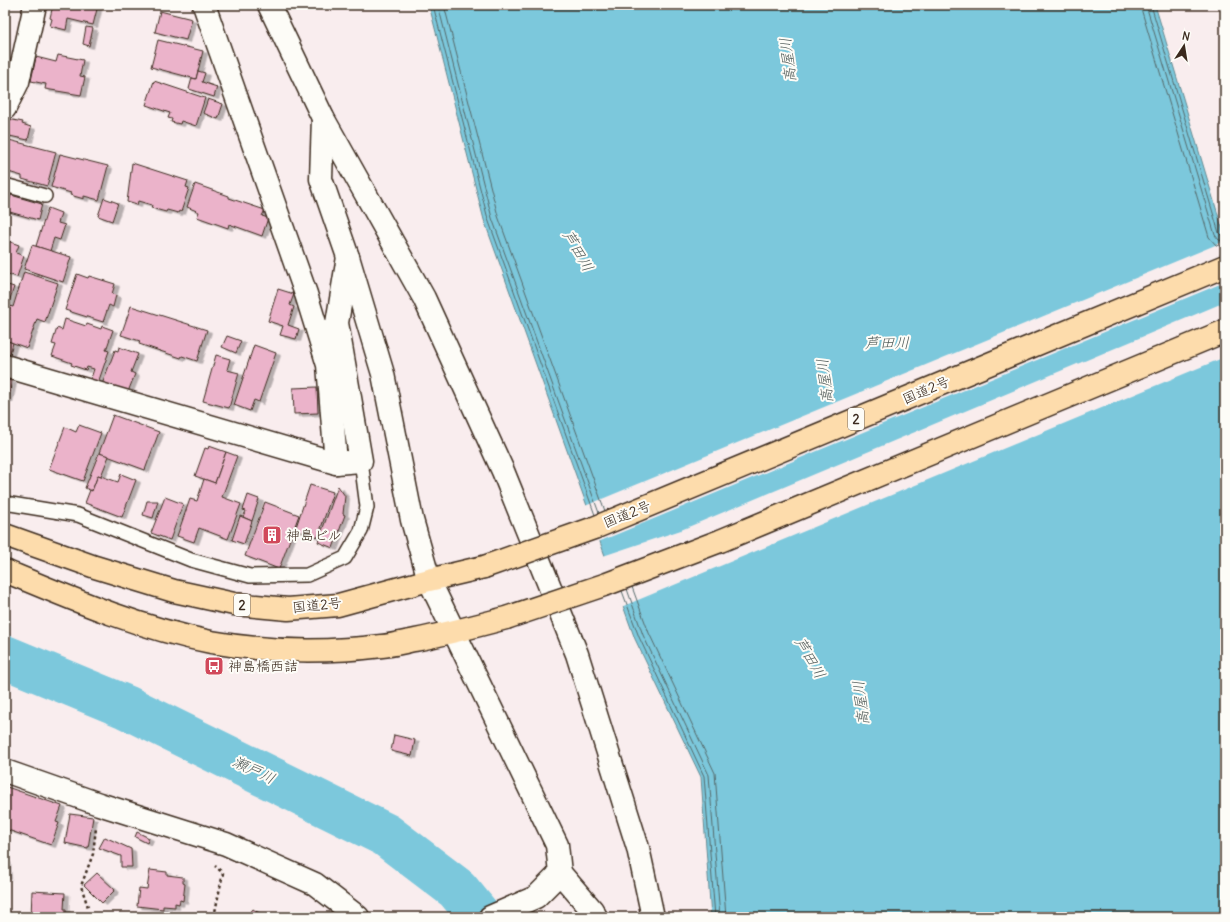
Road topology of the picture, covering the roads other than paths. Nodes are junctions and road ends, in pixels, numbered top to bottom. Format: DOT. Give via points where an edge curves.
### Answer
graph roads {
  1 [pos="35,5"];
  2 [pos="204,5"];
  3 [pos="268,5"];
  4 [pos="5,108"];
  5 [pos="323,118"];
  6 [pos="5,185"];
  7 [pos="45,196"];
  8 [pos="348,257"];
  9 [pos="1225,266"];
  10 [pos="1225,331"];
  11 [pos="5,366"];
  12 [pos="361,461"];
  13 [pos="336,464"];
  14 [pos="5,503"];
  15 [pos="5,535"];
  16 [pos="5,571"];
  17 [pos="429,580"];
  18 [pos="453,632"];
  19 [pos="5,771"];
  20 [pos="560,873"];
  21 [pos="358,917"];
  22 [pos="490,917"];
  23 [pos="596,917"];
  24 [pos="653,917"];
  1 -- 4 [label="street" via="18,82"];
  2 -- 13 [label="street" via="306,294 328,365"];
  3 -- 5 [label="street"];
  5 -- 8 [label="street" via="321,179"];
  5 -- 24 [label="street" via="424,298 503,471 577,654 638,848"];
  6 -- 7 [label="lane"];
  8 -- 12 [label="street" via="337,323"];
  8 -- 17 [label="street" via="383,374 412,520"];
  9 -- 17 [label="highway, 国道2号 / 2, bridge" via="594,528 484,567"];
  10 -- 18 [label="highway, bridge" via="720,541 607,584 506,618"];
  11 -- 13 [label="street"];
  12 -- 13 [label="street"];
  12 -- 14 [label="lane" via="367,507 361,531 345,558 307,575 250,576 191,560 78,515"];
  15 -- 17 [label="highway, 国道2号 / 2" via="117,574 174,591 234,604 288,609 338,605"];
  16 -- 18 [label="highway" via="72,599 152,627 211,642 270,650 326,651 384,646"];
  17 -- 18 [label="street"];
  18 -- 20 [label="street" via="557,845"];
  19 -- 21 [label="street" via="226,844 315,884"];
  20 -- 22 [label="street" via="536,897"];
  20 -- 23 [label="street"];
}
